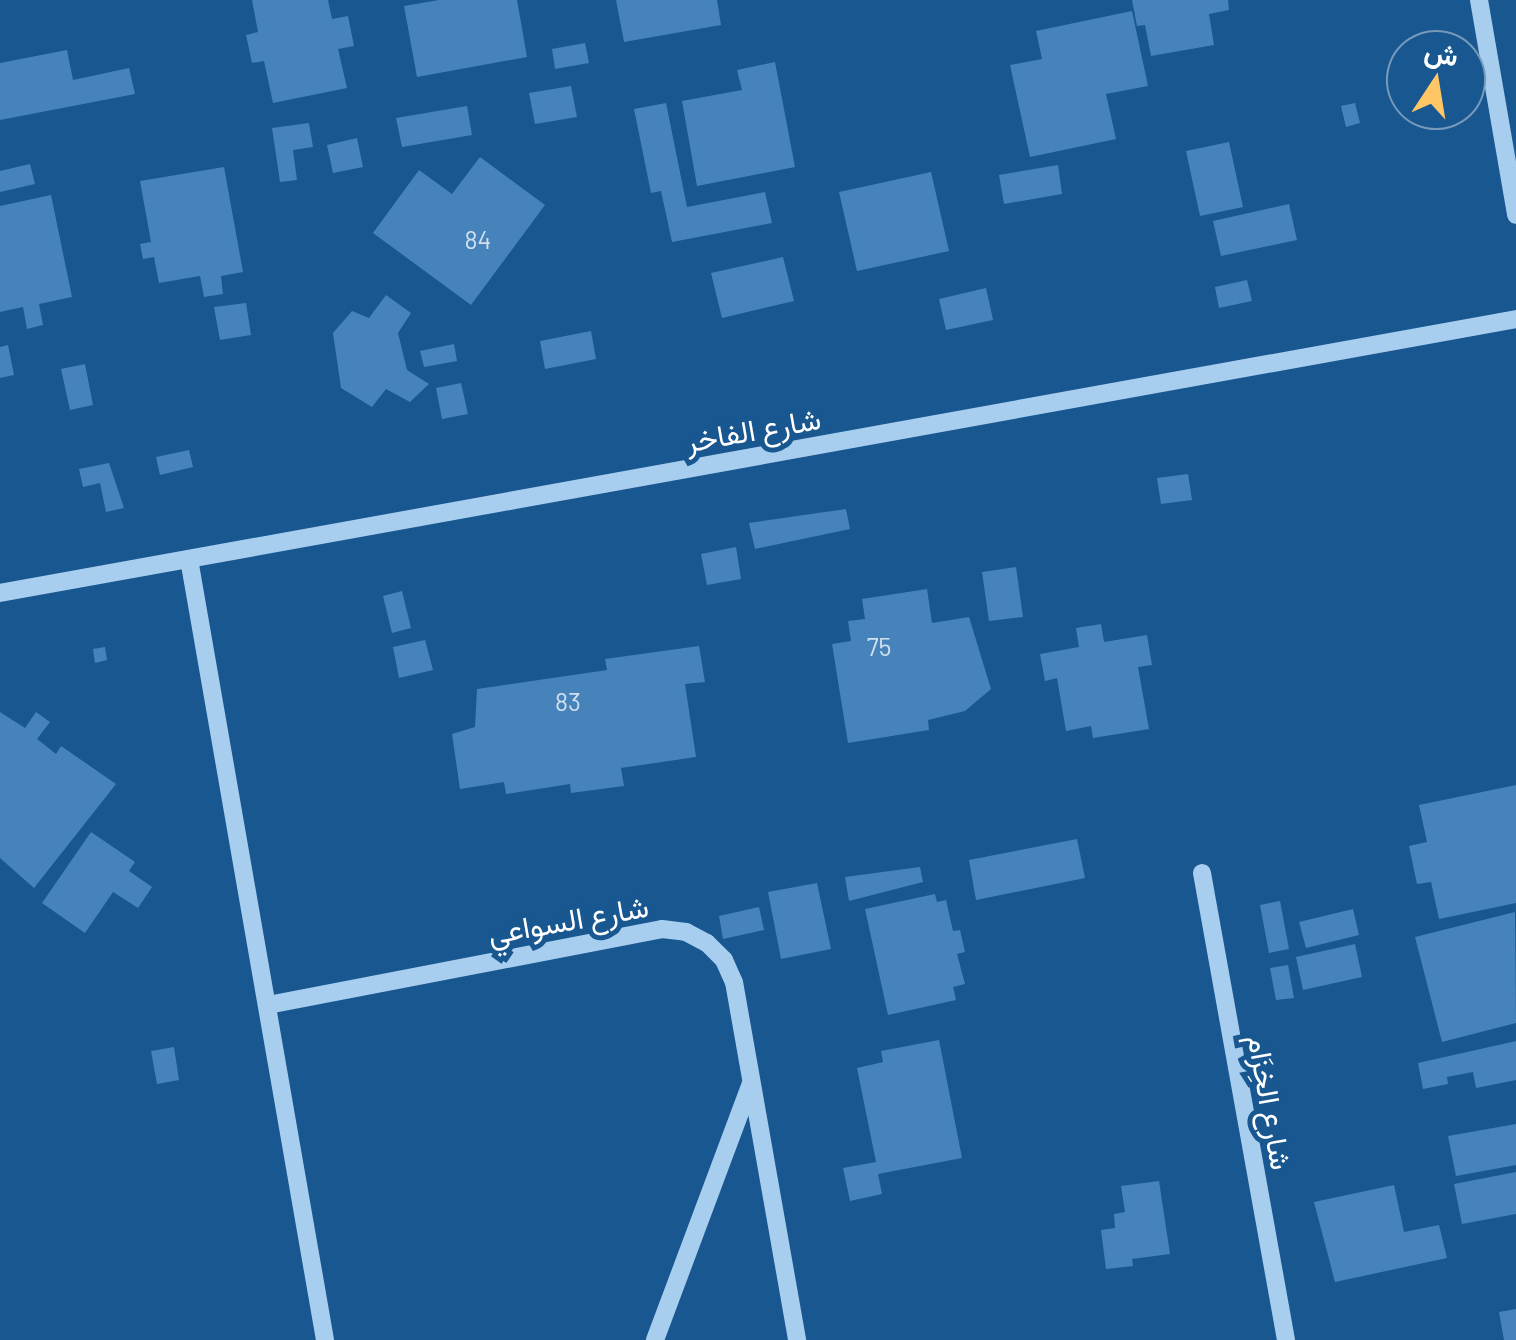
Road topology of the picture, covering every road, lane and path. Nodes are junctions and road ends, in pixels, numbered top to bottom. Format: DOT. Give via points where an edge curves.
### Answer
graph roads {
  1 [pos="1478,0"];
  2 [pos="1516,214"];
  3 [pos="1516,319"];
  4 [pos="189,559"];
  5 [pos="0,593"];
  6 [pos="1202,873"];
  7 [pos="268,1004"];
  8 [pos="752,1080"];
  9 [pos="325,1340"];
  10 [pos="654,1340"];
  11 [pos="797,1340"];
  12 [pos="1286,1340"];
  1 -- 2 [label="street"];
  3 -- 4 [label="street, شارع الفاخر"];
  4 -- 5 [label="street, شارع الفاخر"];
  4 -- 7 [label="street"];
  6 -- 12 [label="street, شارع الخِزَام"];
  7 -- 8 [label="street, شارع السواعي" via="662,928 686,932 724,960"];
  7 -- 9 [label="street"];
  8 -- 10 [label="street"];
  8 -- 11 [label="street, شارع السواعي"];
}
